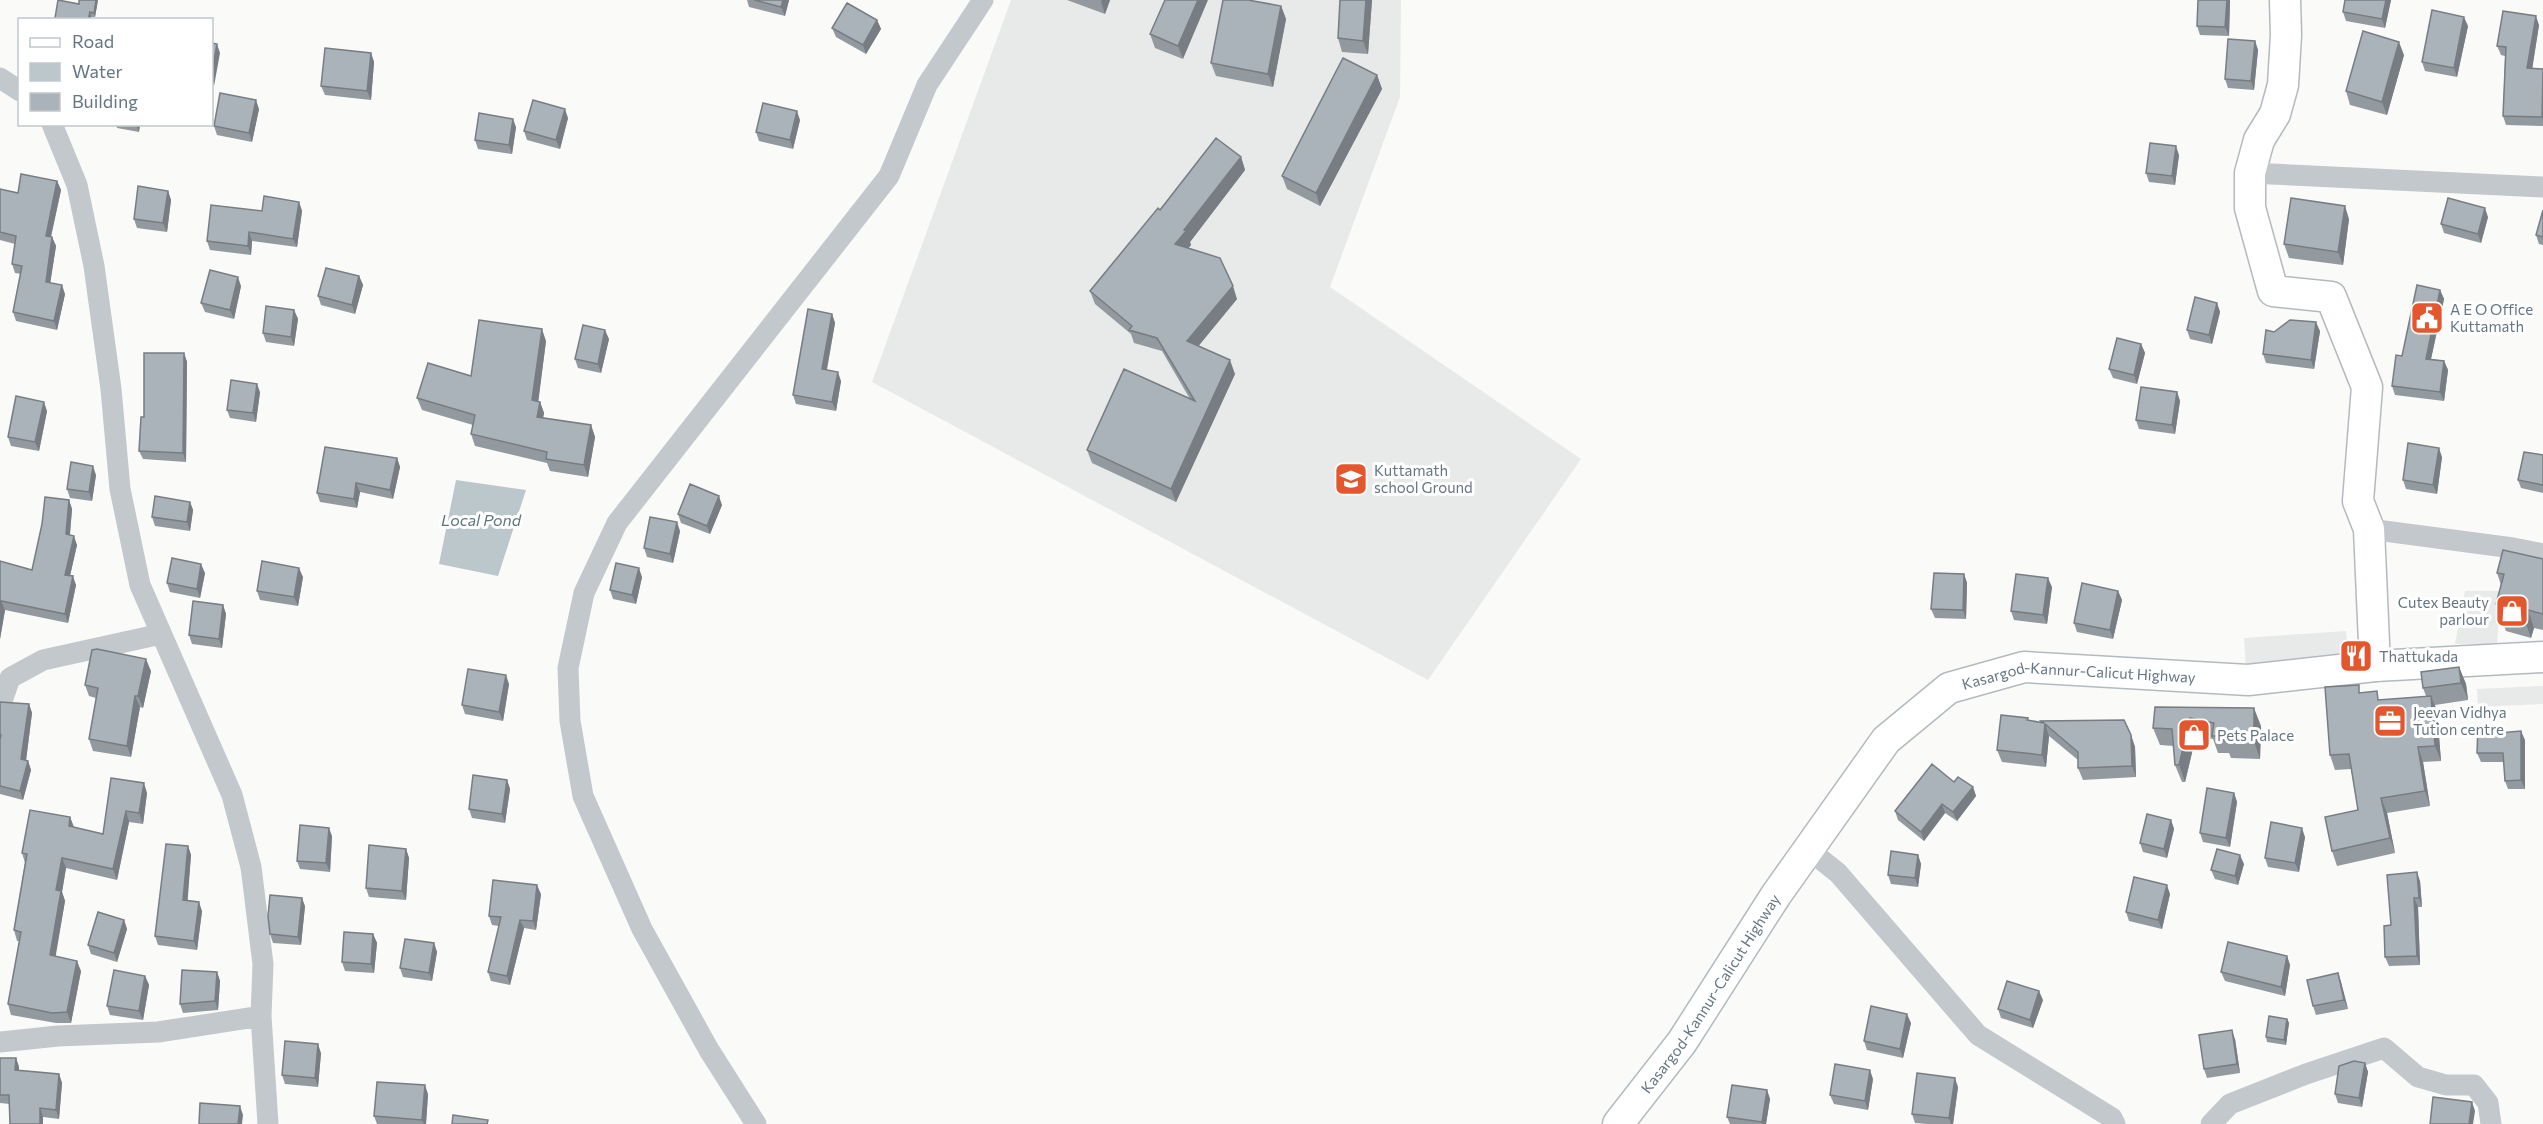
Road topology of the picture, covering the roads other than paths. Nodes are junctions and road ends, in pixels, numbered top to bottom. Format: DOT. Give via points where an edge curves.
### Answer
graph roads {
  1 [pos="983,0"];
  2 [pos="2285,0"];
  3 [pos="0,78"];
  4 [pos="18,90"];
  5 [pos="53,126"];
  6 [pos="2250,173"];
  7 [pos="2543,187"];
  8 [pos="2369,529"];
  9 [pos="2543,554"];
  10 [pos="161,634"];
  11 [pos="2543,657"];
  12 [pos="2375,666"];
  13 [pos="0,699"];
  14 [pos="1808,849"];
  15 [pos="261,1016"];
  16 [pos="0,1042"];
  17 [pos="268,1124"];
  18 [pos="756,1124"];
  19 [pos="1618,1124"];
  20 [pos="2115,1124"];
  21 [pos="2211,1124"];
  22 [pos="2491,1124"];
  1 -- 18 [label="street" via="927,85 889,176 617,523 584,593 568,668 570,721 583,796 642,929 709,1050"];
  2 -- 6 [label="main road" via="2283,85 2275,114 2259,140"];
  3 -- 4 [label="street"];
  5 -- 10 [label="street" via="77,185 94,266 120,489 140,585"];
  6 -- 7 [label="street"];
  6 -- 8 [label="main road" via="2250,208 2273,291 2331,297 2367,387 2358,501"];
  8 -- 9 [label="street"];
  8 -- 12 [label="main road"];
  10 -- 13 [label="street" via="43,660 10,678"];
  10 -- 15 [label="street" via="232,795 251,867 263,964"];
  11 -- 12 [label="main road, Kasargod-Kannur-Calicut Highway"];
  12 -- 14 [label="main road, Kasargod-Kannur-Calicut Highway" via="2248,680 2024,667 1949,688 1886,740"];
  14 -- 19 [label="main road, Kasargod-Kannur-Calicut Highway" via="1682,1042"];
  14 -- 20 [label="street" via="1838,873 1978,1035 2112,1118"];
  15 -- 16 [label="street" via="158,1032"];
  15 -- 17 [label="street"];
  21 -- 22 [label="street" via="2230,1104 2384,1048 2418,1077 2446,1085 2474,1085 2488,1103"];
}
